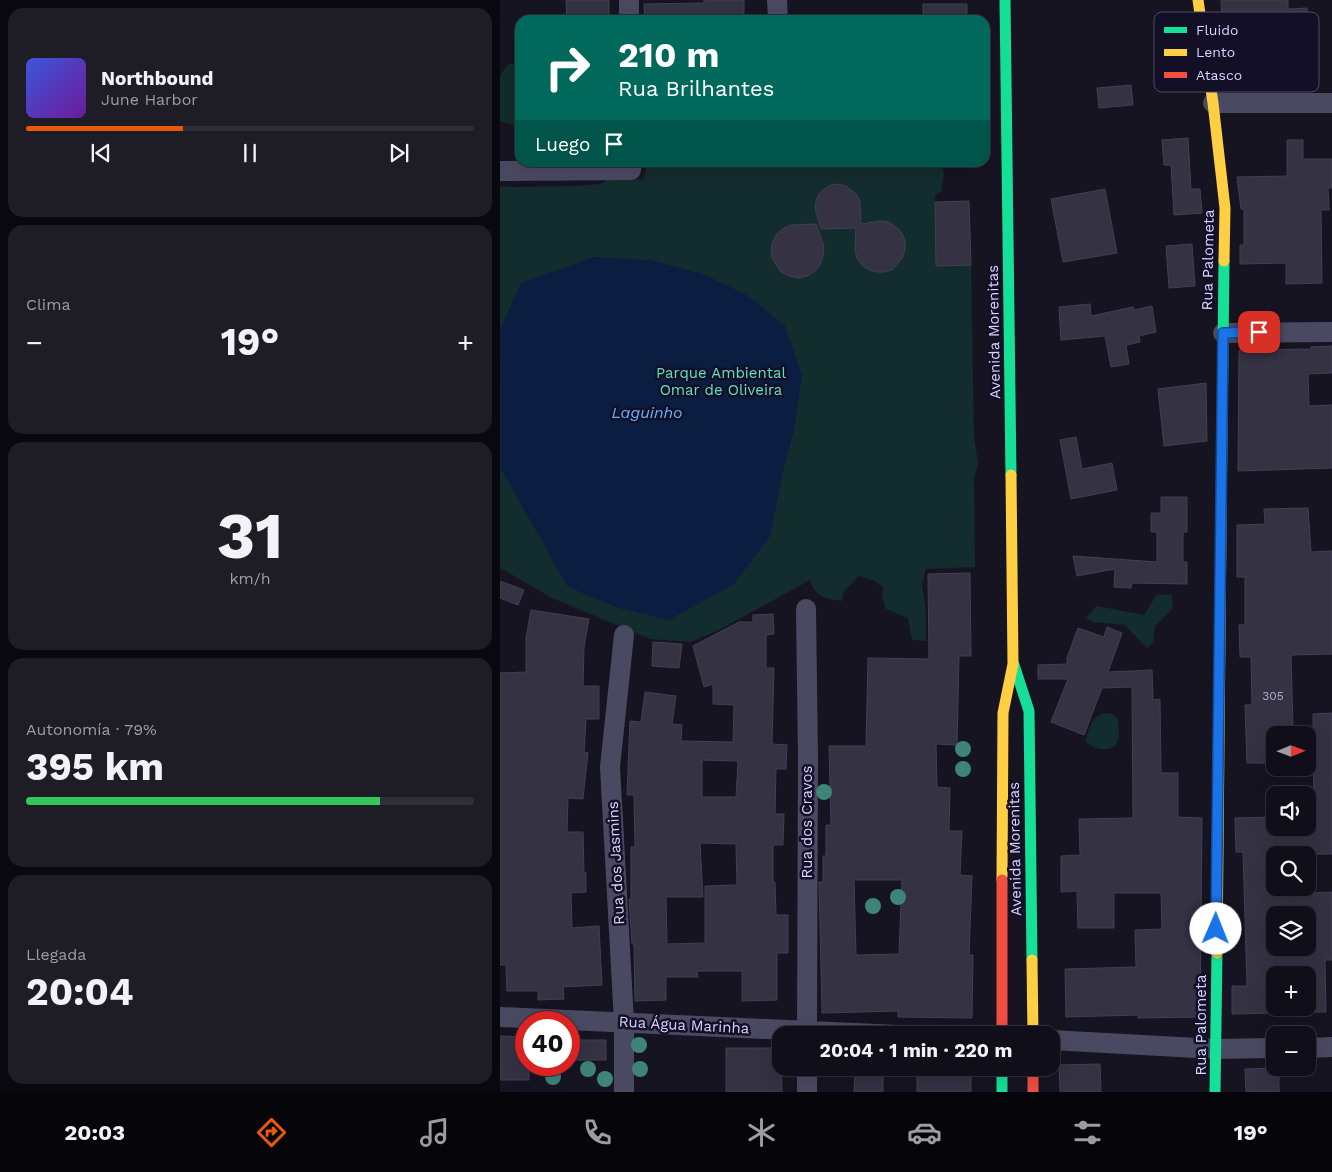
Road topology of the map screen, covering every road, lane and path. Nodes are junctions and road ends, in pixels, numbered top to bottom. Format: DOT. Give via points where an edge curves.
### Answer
graph roads {
  1 [pos="629,0"];
  2 [pos="777,0"];
  3 [pos="1005,0"];
  4 [pos="629,15"];
  5 [pos="778,15"];
  6 [pos="1212,92"];
  7 [pos="1214,103"];
  8 [pos="1332,103"];
  9 [pos="598,167"];
  10 [pos="500,170"];
  11 [pos="1332,332"];
  12 [pos="1223,333"];
  13 [pos="806,609"];
  14 [pos="624,635"];
  15 [pos="1013,664"];
  16 [pos="500,1017"];
  17 [pos="624,1022"];
  18 [pos="807,1026"];
  19 [pos="1002,1026"];
  20 [pos="1033,1026"];
  21 [pos="772,1031"];
  22 [pos="1060,1040"];
  23 [pos="1332,1047"];
  24 [pos="1215,1048"];
  25 [pos="1266,1048"];
  26 [pos="1316,1048"];
  27 [pos="807,1076"];
  28 [pos="1002,1076"];
  29 [pos="1033,1076"];
  30 [pos="624,1092"];
  31 [pos="807,1092"];
  32 [pos="1002,1092"];
  33 [pos="1033,1092"];
  34 [pos="1216,1092"];
  1 -- 4 [label="street"];
  2 -- 5 [label="street"];
  3 -- 15 [label="main road, Avenida Morenitas"];
  6 -- 7 [label="main road, Rua Palometa"];
  7 -- 8 [label="street"];
  7 -- 12 [label="main road, Rua Palometa" via="1225,208"];
  9 -- 10 [label="street"];
  11 -- 12 [label="street"];
  12 -- 24 [label="main road, Rua Palometa"];
  13 -- 18 [label="street, Rua dos Cravos"];
  14 -- 17 [label="street, Rua dos Jasmins" via="610,767"];
  15 -- 19 [label="main road, Avenida Morenitas" via="1003,713"];
  15 -- 20 [label="main road, Avenida Morenitas" via="1028,711"];
  16 -- 17 [label="street, Rua Água Marinha"];
  17 -- 21 [label="street, Rua Água Marinha"];
  17 -- 30 [label="street, Rua dos Jasmins"];
  22 -- 24 [label="street"];
  23 -- 26 [label="street"];
  24 -- 25 [label="street"];
  24 -- 34 [label="main road, Rua Palometa"];
  27 -- 31 [label="street"];
  28 -- 32 [label="main road"];
  29 -- 33 [label="main road"];
}
